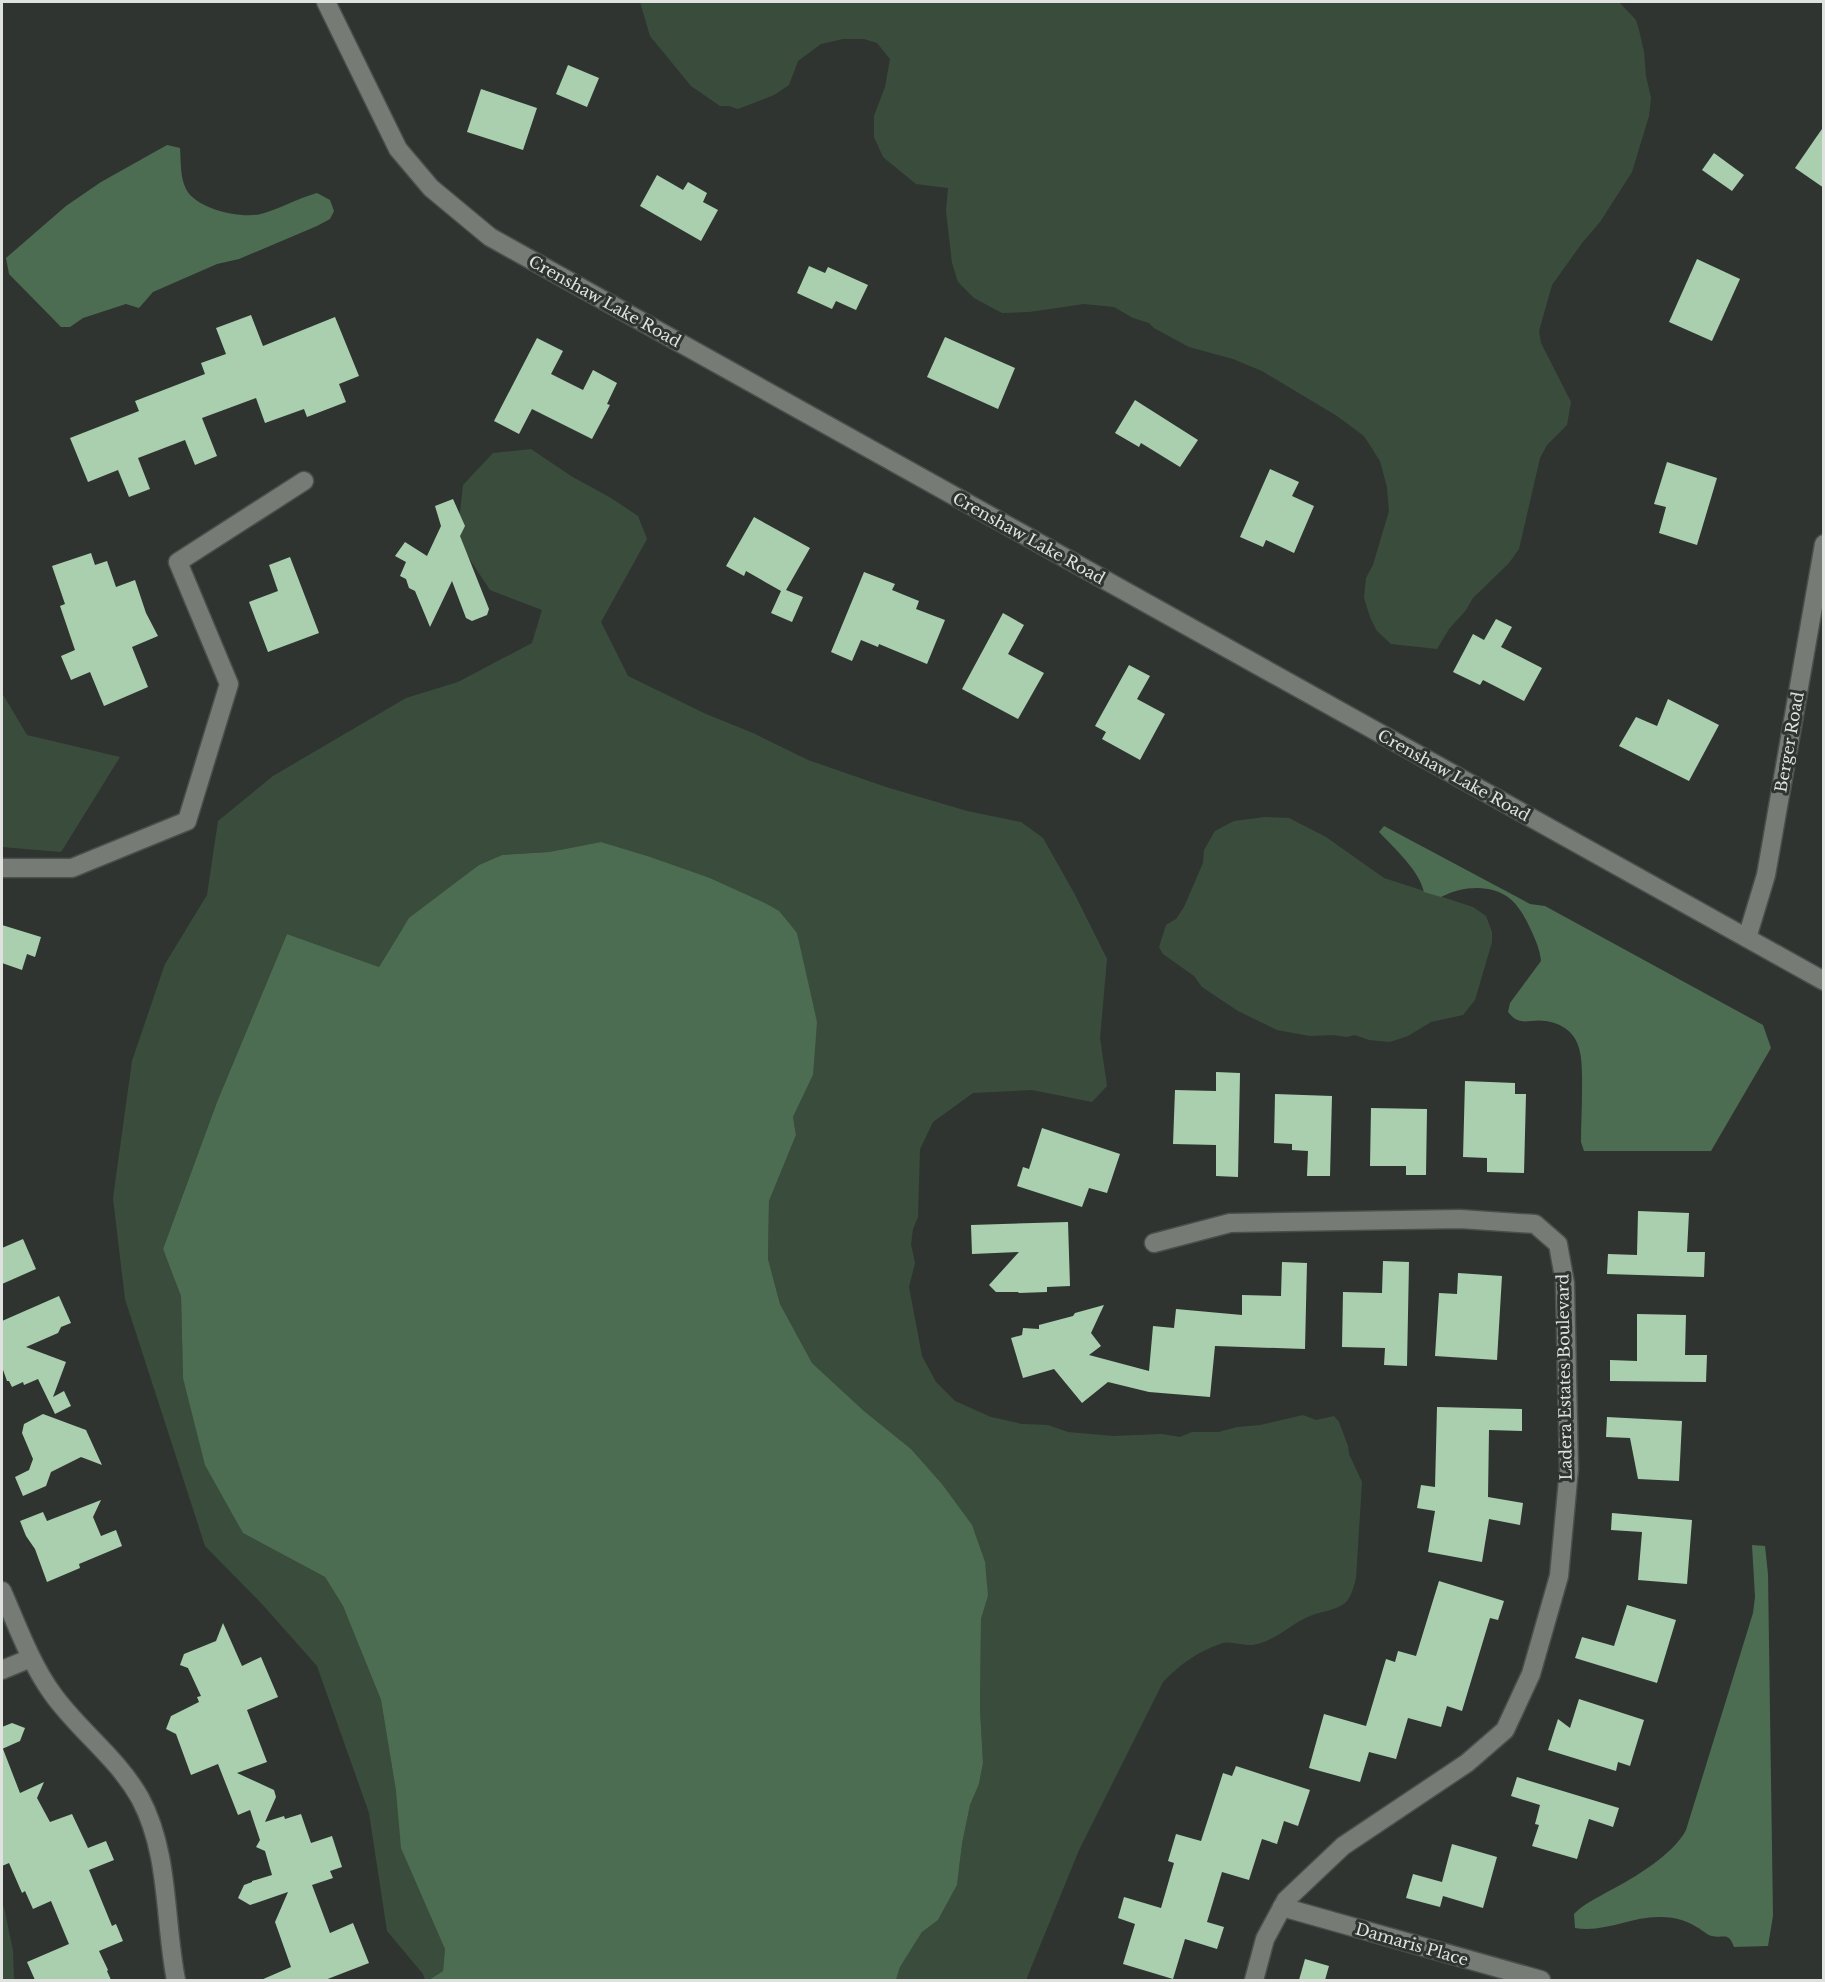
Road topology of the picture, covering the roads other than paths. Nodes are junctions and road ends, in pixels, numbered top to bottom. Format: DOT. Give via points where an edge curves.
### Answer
graph roads {
  1 [pos="326,2"];
  2 [pos="304,481"];
  3 [pos="1824,544"];
  4 [pos="2,868"];
  5 [pos="1747,938"];
  6 [pos="1824,981"];
  7 [pos="1154,1243"];
  8 [pos="2,1591"];
  9 [pos="31,1658"];
  10 [pos="2,1670"];
  11 [pos="1282,1907"];
  12 [pos="176,1980"];
  13 [pos="1254,1980"];
  14 [pos="1541,1980"];
  1 -- 5 [label="street, Crenshaw Lake Road" via="398,148 431,188 490,237"];
  2 -- 4 [label="street" via="178,562 229,684 187,821 72,868"];
  3 -- 5 [label="street, Berger Road" via="1766,875"];
  5 -- 6 [label="street, Crenshaw Lake Road"];
  7 -- 11 [label="street, Ladera Estates Boulevard" via="1230,1223 1460,1219 1534,1224 1558,1244 1564,1282 1569,1469 1559,1576 1531,1674 1505,1730 1467,1763 1343,1846"];
  8 -- 9 [label="street"];
  9 -- 10 [label="street"];
  9 -- 12 [label="street" via="52,1694 111,1758 139,1797 155,1832"];
  11 -- 13 [label="street, Ladera Estates Boulevard" via="1265,1939"];
  11 -- 14 [label="street, Damaris Place"];
}
